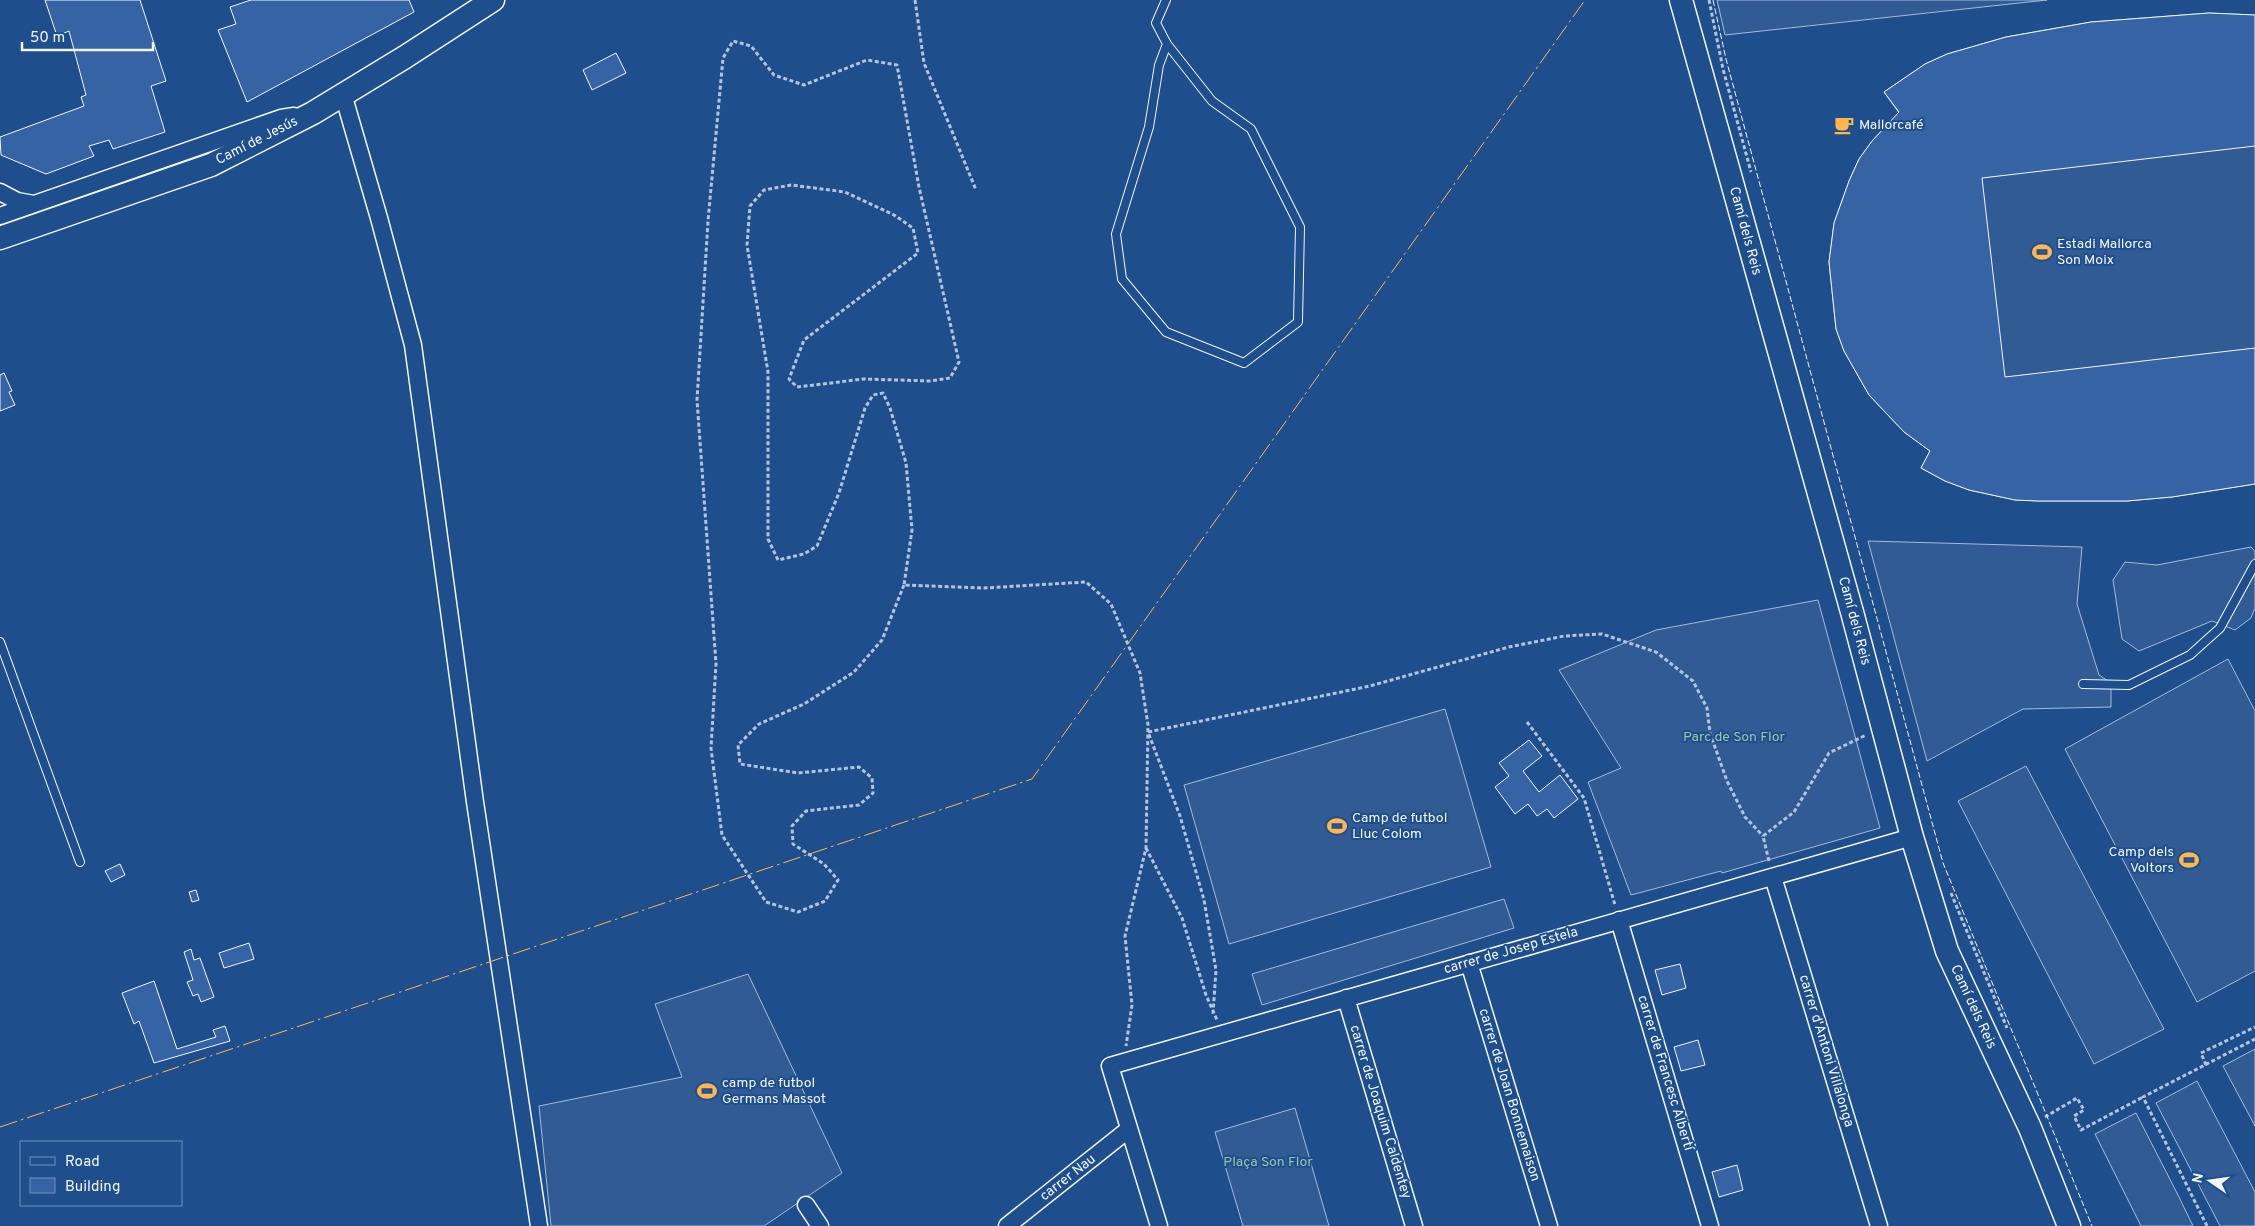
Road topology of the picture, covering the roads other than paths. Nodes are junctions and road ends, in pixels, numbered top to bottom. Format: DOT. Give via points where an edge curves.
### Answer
graph roads {
  1 [pos="492,0"];
  2 [pos="1166,0"];
  3 [pos="1681,0"];
  4 [pos="1167,44"];
  5 [pos="342,94"];
  6 [pos="313,112"];
  7 [pos="0,192"];
  8 [pos="34,204"];
  9 [pos="0,216"];
  10 [pos="0,238"];
  11 [pos="2255,564"];
  12 [pos="0,642"];
  13 [pos="2083,684"];
  14 [pos="1912,837"];
  15 [pos="80,862"];
  16 [pos="1773,877"];
  17 [pos="1619,920"];
  18 [pos="1469,963"];
  19 [pos="1346,998"];
  20 [pos="1129,1129"];
  21 [pos="806,1205"];
  22 [pos="2065,1225"];
  23 [pos="539,1226"];
  24 [pos="820,1226"];
  25 [pos="1007,1226"];
  26 [pos="1159,1226"];
  27 [pos="1414,1226"];
  28 [pos="1550,1226"];
  29 [pos="1710,1226"];
  30 [pos="1879,1226"];
  1 -- 5 [label="street, Camí de Jesús"];
  2 -- 4 [label="lane" via="1156,22"];
  3 -- 14 [label="street, Camí dels Reis"];
  4 -- 4 [label="lane" via="1159,66 1149,127 1116,234 1122,279 1166,332 1244,363 1298,322 1300,228 1251,129 1212,101"];
  5 -- 6 [label="street, Camí de Jesús"];
  5 -- 23 [label="street" via="413,345 475,802"];
  6 -- 8 [label="street" via="282,118"];
  6 -- 10 [label="street, Camí de Jesús" via="211,165"];
  7 -- 8 [label="street" via="17,201"];
  8 -- 9 [label="street"];
  11 -- 13 [label="lane" via="2220,628 2190,656 2129,685"];
  12 -- 15 [label="lane"];
  14 -- 16 [label="street, carrer de Josep Estela"];
  14 -- 22 [label="street, Camí dels Reis" via="1947,951 2030,1128"];
  16 -- 17 [label="street, carrer de Josep Estela"];
  16 -- 30 [label="street, carrer d'Antoni Villalonga"];
  17 -- 18 [label="street, carrer de Josep Estela"];
  17 -- 29 [label="street, carrer de Francesc Albertí"];
  18 -- 19 [label="street, carrer de Josep Estela"];
  18 -- 28 [label="street, carrer de Joan Bonnemaison"];
  19 -- 20 [label="street, carrer de Josep Estela" via="1117,1064"];
  19 -- 27 [label="street, carrer de Joaquim Caldentey"];
  20 -- 25 [label="street, carrer Nau"];
  20 -- 26 [label="street"];
  21 -- 24 [label="street"];
}
